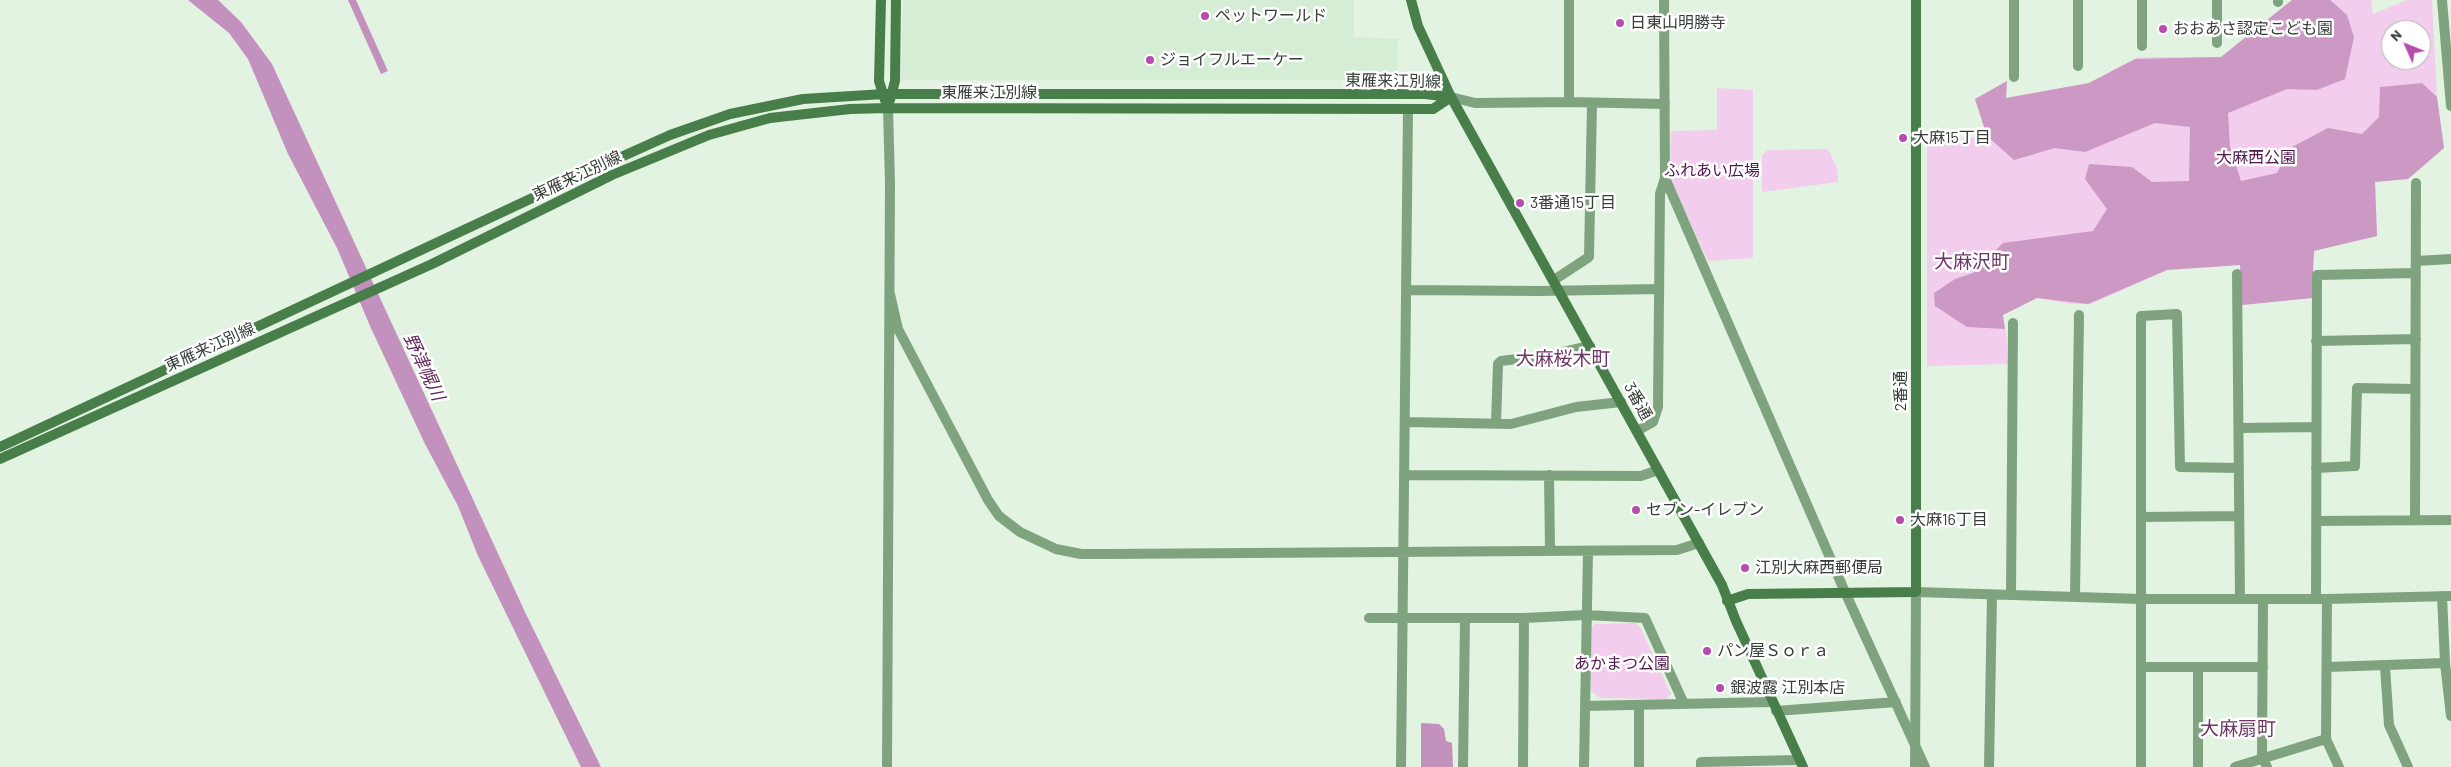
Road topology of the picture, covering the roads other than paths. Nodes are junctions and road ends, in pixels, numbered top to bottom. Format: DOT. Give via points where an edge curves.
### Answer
graph roads {
  1 [pos="881,0"];
  2 [pos="896,0"];
  3 [pos="1411,0"];
  4 [pos="1569,0"];
  5 [pos="1664,0"];
  6 [pos="1916,0"];
  7 [pos="2014,0"];
  8 [pos="2078,0"];
  9 [pos="2142,0"];
  10 [pos="2217,0"];
  11 [pos="2442,0"];
  12 [pos="2217,43"];
  13 [pos="2142,46"];
  14 [pos="2078,66"];
  15 [pos="2014,77"];
  16 [pos="888,94"];
  17 [pos="1451,97"];
  18 [pos="1569,102"];
  19 [pos="1592,103"];
  20 [pos="1665,104"];
  21 [pos="2451,106"];
  22 [pos="888,108"];
  23 [pos="1408,109"];
  24 [pos="1665,178"];
  25 [pos="2416,183"];
  26 [pos="2451,259"];
  27 [pos="2416,261"];
  28 [pos="2416,273"];
  29 [pos="2237,274"];
  30 [pos="1554,280"];
  31 [pos="1659,289"];
  32 [pos="1406,290"];
  33 [pos="1560,290"];
  34 [pos="890,294"];
  35 [pos="2079,314"];
  36 [pos="2013,323"];
  37 [pos="2416,338"];
  38 [pos="2316,341"];
  39 [pos="1590,346"];
  40 [pos="2416,389"];
  41 [pos="1622,402"];
  42 [pos="1406,422"];
  43 [pos="1496,423"];
  44 [pos="2316,427"];
  45 [pos="2239,428"];
  46 [pos="1638,431"];
  47 [pos="0,447"];
  48 [pos="0,459"];
  49 [pos="2239,468"];
  50 [pos="2316,468"];
  51 [pos="1658,470"];
  52 [pos="1406,475"];
  53 [pos="1550,475"];
  54 [pos="2239,516"];
  55 [pos="2141,517"];
  56 [pos="2415,520"];
  57 [pos="2451,520"];
  58 [pos="2316,521"];
  59 [pos="1699,543"];
  60 [pos="1550,551"];
  61 [pos="1588,551"];
  62 [pos="1402,552"];
  63 [pos="1845,592"];
  64 [pos="1916,592"];
  65 [pos="1992,595"];
  66 [pos="2011,596"];
  67 [pos="2447,596"];
  68 [pos="2075,597"];
  69 [pos="2263,598"];
  70 [pos="2141,599"];
  71 [pos="2240,599"];
  72 [pos="2316,599"];
  73 [pos="2327,599"];
  74 [pos="1727,600"];
  75 [pos="1586,615"];
  76 [pos="1369,618"];
  77 [pos="1465,618"];
  78 [pos="1524,618"];
  79 [pos="1402,619"];
  80 [pos="2445,663"];
  81 [pos="2141,667"];
  82 [pos="2198,667"];
  83 [pos="2263,667"];
  84 [pos="2327,667"];
  85 [pos="2384,667"];
  86 [pos="1896,702"];
  87 [pos="1684,704"];
  88 [pos="1639,705"];
  89 [pos="1585,706"];
  90 [pos="1774,706"];
  91 [pos="2451,716"];
  92 [pos="2326,739"];
  93 [pos="1915,743"];
  94 [pos="2265,762"];
  95 [pos="1801,764"];
  96 [pos="887,767"];
  97 [pos="1401,767"];
  98 [pos="1463,767"];
  99 [pos="1522,767"];
  100 [pos="1584,767"];
  101 [pos="1639,767"];
  102 [pos="1701,767"];
  103 [pos="1915,767"];
  104 [pos="1926,767"];
  105 [pos="1989,767"];
  106 [pos="2140,767"];
  107 [pos="2198,767"];
  108 [pos="2235,767"];
  109 [pos="2338,767"];
  110 [pos="2408,767"];
  1 -- 16 [label="main road" via="880,81"];
  2 -- 16 [label="main road" via="895,80"];
  3 -- 17 [label="main road, 3番通" via="1424,41"];
  4 -- 18 [label="street"];
  5 -- 20 [label="street"];
  6 -- 64 [label="main road, 2番通"];
  7 -- 15 [label="street"];
  8 -- 14 [label="street"];
  9 -- 13 [label="street"];
  10 -- 12 [label="street"];
  11 -- 21 [label="street"];
  16 -- 17 [label="main road, 東雁来江別線" via="1425,94"];
  16 -- 22 [label="main road"];
  16 -- 47 [label="main road, 東雁来江別線" via="803,99 706,121 590,171"];
  17 -- 18 [label="street" via="1475,103"];
  17 -- 23 [label="main road, 東雁来江別線" via="1433,109"];
  17 -- 30 [label="main road, 3番通"];
  18 -- 19 [label="street"];
  19 -- 20 [label="street"];
  19 -- 30 [label="street" via="1589,257"];
  20 -- 24 [label="street"];
  22 -- 23 [label="main road, 東雁来江別線"];
  22 -- 34 [label="street"];
  22 -- 48 [label="main road, 東雁来江別線" via="770,118 709,134 612,175 419,269"];
  23 -- 32 [label="street"];
  24 -- 31 [label="street" via="1660,194"];
  24 -- 63 [label="street"];
  25 -- 27 [label="street"];
  26 -- 27 [label="street"];
  27 -- 28 [label="street"];
  28 -- 37 [label="street"];
  28 -- 38 [label="street" via="2317,275"];
  29 -- 45 [label="street"];
  30 -- 33 [label="main road, 3番通"];
  31 -- 33 [label="street"];
  31 -- 46 [label="street" via="1658,407 1653,422"];
  32 -- 33 [label="street"];
  32 -- 42 [label="street"];
  33 -- 39 [label="main road, 3番通"];
  34 -- 62 [label="street" via="898,329 988,500 999,516 1031,539 1081,554"];
  34 -- 96 [label="street"];
  35 -- 68 [label="street"];
  36 -- 66 [label="street"];
  37 -- 38 [label="street"];
  37 -- 40 [label="street"];
  38 -- 44 [label="street"];
  39 -- 41 [label="main road, 3番通"];
  39 -- 43 [label="street" via="1501,361 1498,364"];
  40 -- 50 [label="street" via="2356,388 2355,466"];
  40 -- 56 [label="street"];
  41 -- 43 [label="street" via="1576,407 1511,424"];
  41 -- 46 [label="main road, 3番通"];
  42 -- 43 [label="street"];
  42 -- 52 [label="street"];
  44 -- 45 [label="street"];
  44 -- 50 [label="street"];
  45 -- 49 [label="street"];
  46 -- 51 [label="main road, 3番通"];
  49 -- 54 [label="street"];
  49 -- 55 [label="street" via="2180,468 2178,314 2141,316"];
  50 -- 58 [label="street"];
  51 -- 53 [label="street" via="1641,476"];
  51 -- 59 [label="main road, 3番通"];
  52 -- 53 [label="street"];
  52 -- 62 [label="street"];
  53 -- 60 [label="street"];
  54 -- 55 [label="street"];
  54 -- 71 [label="street"];
  55 -- 70 [label="street"];
  56 -- 57 [label="street"];
  56 -- 58 [label="street"];
  58 -- 72 [label="street"];
  59 -- 61 [label="street" via="1677,550"];
  59 -- 74 [label="main road, 3番通" via="1722,584"];
  60 -- 61 [label="street"];
  60 -- 62 [label="street"];
  61 -- 75 [label="street"];
  62 -- 79 [label="street"];
  63 -- 64 [label="main road"];
  63 -- 74 [label="main road" via="1748,594"];
  63 -- 86 [label="street"];
  64 -- 65 [label="street"];
  64 -- 93 [label="street"];
  65 -- 66 [label="street"];
  65 -- 105 [label="street"];
  66 -- 68 [label="street"];
  67 -- 73 [label="street"];
  67 -- 80 [label="street"];
  68 -- 70 [label="street"];
  69 -- 71 [label="street"];
  69 -- 72 [label="street"];
  69 -- 83 [label="street"];
  70 -- 71 [label="street"];
  70 -- 81 [label="street"];
  72 -- 73 [label="street"];
  73 -- 84 [label="street"];
  74 -- 90 [label="main road, 3番通"];
  75 -- 78 [label="street"];
  75 -- 87 [label="street" via="1645,618"];
  75 -- 89 [label="street"];
  76 -- 79 [label="street"];
  77 -- 78 [label="street"];
  77 -- 79 [label="street"];
  77 -- 98 [label="street"];
  78 -- 99 [label="street"];
  79 -- 97 [label="street"];
  80 -- 85 [label="street"];
  80 -- 91 [label="street"];
  81 -- 82 [label="street"];
  81 -- 106 [label="street"];
  82 -- 83 [label="street"];
  82 -- 107 [label="street"];
  83 -- 94 [label="street"];
  84 -- 85 [label="street"];
  84 -- 92 [label="street"];
  85 -- 110 [label="street" via="2389,725"];
  86 -- 90 [label="street"];
  86 -- 93 [label="street"];
  87 -- 88 [label="street"];
  87 -- 90 [label="street"];
  88 -- 89 [label="street"];
  88 -- 101 [label="street"];
  89 -- 100 [label="street"];
  90 -- 95 [label="main road, 3番通"];
  92 -- 94 [label="street"];
  92 -- 109 [label="street"];
  93 -- 103 [label="street"];
  93 -- 104 [label="street"];
  94 -- 108 [label="street"];
  95 -- 102 [label="street" via="1701,762"];
}
